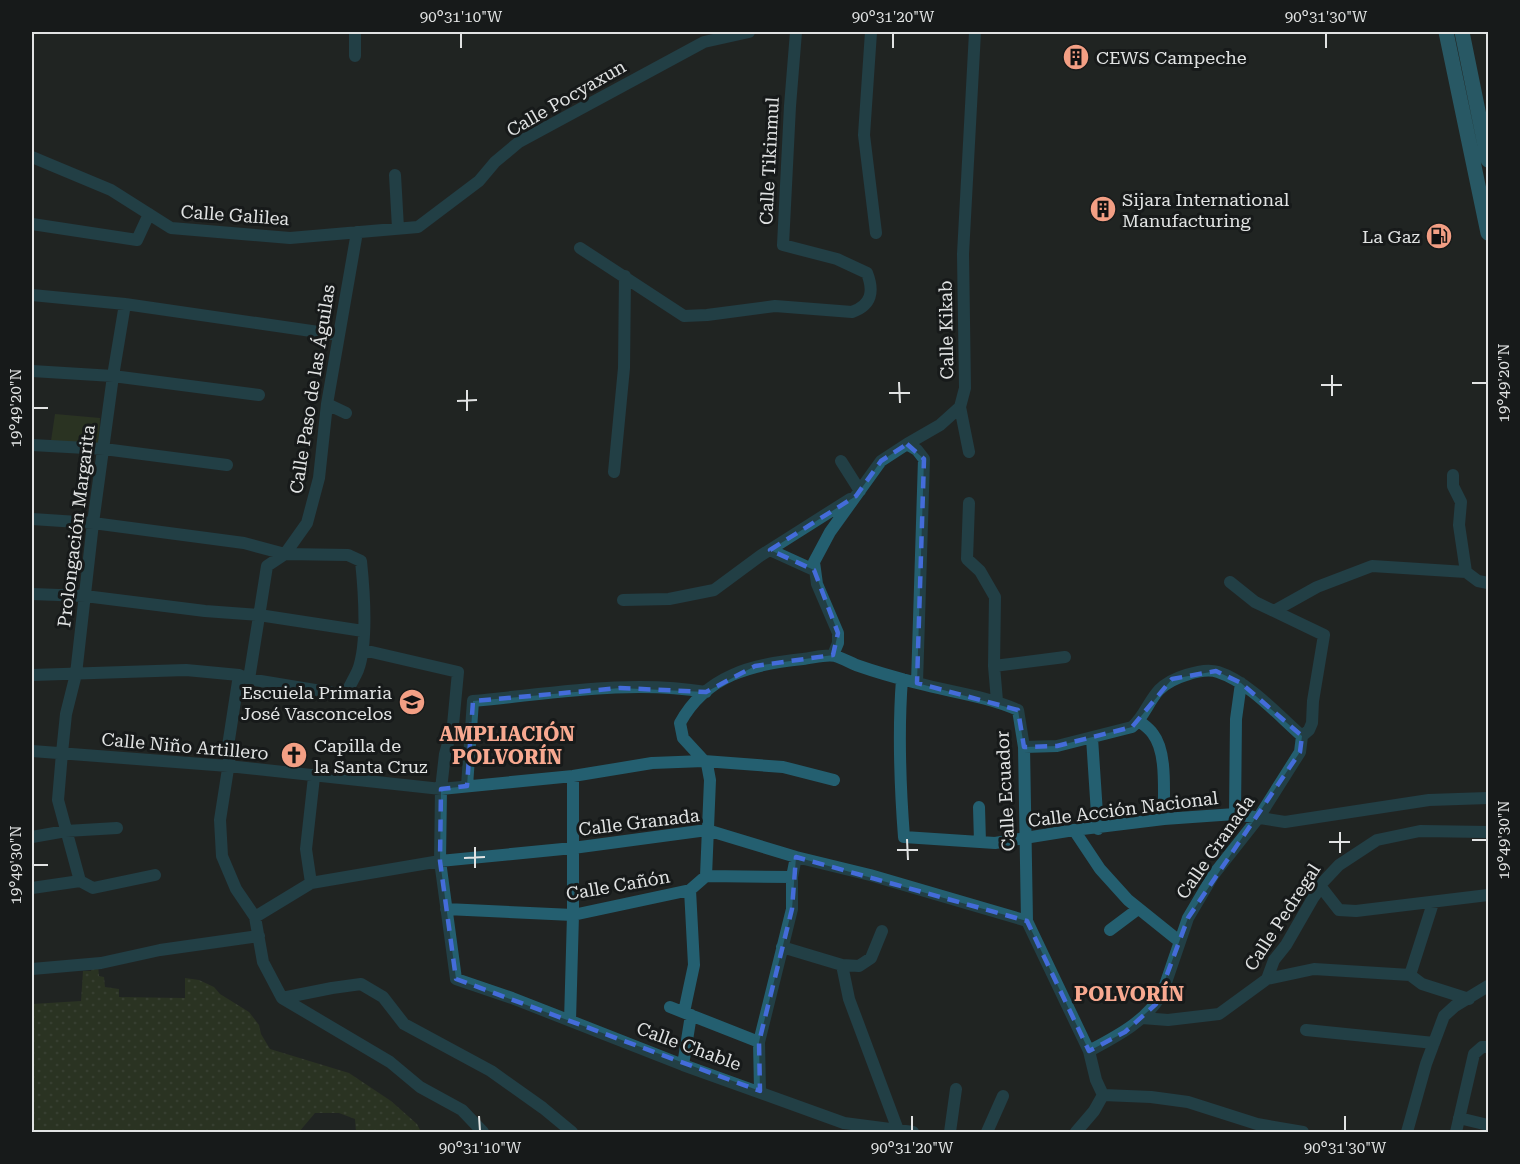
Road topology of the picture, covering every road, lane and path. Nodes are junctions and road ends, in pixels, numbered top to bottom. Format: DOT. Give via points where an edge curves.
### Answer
graph roads {
  1 [pos="355,32"];
  2 [pos="749,32"];
  3 [pos="796,32"];
  4 [pos="871,32"];
  5 [pos="975,32"];
  6 [pos="1446,32"];
  7 [pos="1462,32"];
  8 [pos="702,37"];
  9 [pos="355,56"];
  10 [pos="32,157"];
  11 [pos="1488,160"];
  12 [pos="395,175"];
  13 [pos="149,214"];
  14 [pos="32,224"];
  15 [pos="418,227"];
  16 [pos="398,228"];
  17 [pos="357,232"];
  18 [pos="876,233"];
  19 [pos="1488,233"];
  20 [pos="580,248"];
  21 [pos="625,276"];
  22 [pos="32,295"];
  23 [pos="125,304"];
  24 [pos="339,335"];
  25 [pos="32,371"];
  26 [pos="113,376"];
  27 [pos="259,395"];
  28 [pos="327,404"];
  29 [pos="960,407"];
  30 [pos="346,413"];
  31 [pos="907,444"];
  32 [pos="32,445"];
  33 [pos="104,449"];
  34 [pos="969,452"];
  35 [pos="841,461"];
  36 [pos="226,465"];
  37 [pos="614,472"];
  38 [pos="1453,475"];
  39 [pos="319,478"];
  40 [pos="332,482"];
  41 [pos="858,493"];
  42 [pos="969,503"];
  43 [pos="32,519"];
  44 [pos="93,523"];
  45 [pos="770,550"];
  46 [pos="285,554"];
  47 [pos="814,570"];
  48 [pos="1466,572"];
  49 [pos="1230,582"];
  50 [pos="1488,583"];
  51 [pos="32,594"];
  52 [pos="85,596"];
  53 [pos="623,600"];
  54 [pos="1274,611"];
  55 [pos="259,615"];
  56 [pos="363,631"];
  57 [pos="363,650"];
  58 [pos="833,655"];
  59 [pos="1065,657"];
  60 [pos="994,666"];
  61 [pos="76,674"];
  62 [pos="32,675"];
  63 [pos="244,677"];
  64 [pos="902,679"];
  65 [pos="917,683"];
  66 [pos="1241,683"];
  67 [pos="706,692"];
  68 [pos="998,701"];
  69 [pos="1139,721"];
  70 [pos="1302,736"];
  71 [pos="1092,738"];
  72 [pos="1024,747"];
  73 [pos="32,750"];
  74 [pos="62,753"];
  75 [pos="704,761"];
  76 [pos="228,766"];
  77 [pos="573,776"];
  78 [pos="314,777"];
  79 [pos="834,780"];
  80 [pos="467,786"];
  81 [pos="441,789"];
  82 [pos="1488,798"];
  83 [pos="979,807"];
  84 [pos="1235,814"];
  85 [pos="1259,817"];
  86 [pos="1164,819"];
  87 [pos="117,828"];
  88 [pos="1098,829"];
  89 [pos="707,830"];
  90 [pos="1074,830"];
  91 [pos="66,831"];
  92 [pos="1488,832"];
  93 [pos="32,837"];
  94 [pos="1026,838"];
  95 [pos="980,842"];
  96 [pos="573,848"];
  97 [pos="796,857"];
  98 [pos="440,861"];
  99 [pos="155,875"];
  100 [pos="706,876"];
  101 [pos="792,877"];
  102 [pos="80,880"];
  103 [pos="311,883"];
  104 [pos="1322,887"];
  105 [pos="32,888"];
  106 [pos="690,890"];
  107 [pos="1488,895"];
  108 [pos="1433,903"];
  109 [pos="446,909"];
  110 [pos="1138,909"];
  111 [pos="573,915"];
  112 [pos="255,917"];
  113 [pos="1027,921"];
  114 [pos="1110,930"];
  115 [pos="882,931"];
  116 [pos="259,936"];
  117 [pos="1179,941"];
  118 [pos="782,947"];
  119 [pos="842,965"];
  120 [pos="32,969"];
  121 [pos="1410,975"];
  122 [pos="1267,979"];
  123 [pos="1488,986"];
  124 [pos="282,998"];
  125 [pos="1468,999"];
  126 [pos="670,1007"];
  127 [pos="688,1014"];
  128 [pos="1142,1018"];
  129 [pos="570,1021"];
  130 [pos="1306,1030"];
  131 [pos="759,1042"];
  132 [pos="1434,1043"];
  133 [pos="1488,1047"];
  134 [pos="1089,1051"];
  135 [pos="1474,1054"];
  136 [pos="1488,1058"];
  137 [pos="683,1065"];
  138 [pos="956,1089"];
  139 [pos="760,1091"];
  140 [pos="1103,1095"];
  141 [pos="1003,1096"];
  142 [pos="1459,1118"];
  143 [pos="1488,1125"];
  144 [pos="898,1130"];
  145 [pos="483,1132"];
  146 [pos="572,1132"];
  147 [pos="913,1132"];
  148 [pos="950,1132"];
  149 [pos="987,1132"];
  150 [pos="1076,1132"];
  151 [pos="1300,1132"];
  152 [pos="1407,1132"];
  153 [pos="1456,1132"];
  1 -- 9 [label="street"];
  2 -- 8 [label="street, Calle Pocyaxun"];
  3 -- 21 [label="street, Calle Tikinmul" via="783,245 837,259 867,273 872,286 867,303 852,312 775,306 684,316"];
  4 -- 18 [label="street" via="864,135"];
  5 -- 29 [label="street, Calle Kikab" via="963,254 965,388"];
  6 -- 19 [label="main road"];
  7 -- 11 [label="main road"];
  8 -- 15 [label="street, Calle Pocyaxun" via="519,142 479,181"];
  10 -- 13 [label="street, Calle Galilea" via="111,190"];
  12 -- 16 [label="street"];
  13 -- 14 [label="street" via="137,240"];
  13 -- 17 [label="street, Calle Galilea" via="171,228 290,238"];
  15 -- 16 [label="street, Calle Galilea"];
  16 -- 17 [label="street, Calle Galilea"];
  17 -- 24 [label="street, Calle Paso de las Águilas"];
  20 -- 21 [label="street"];
  21 -- 37 [label="street" via="624,368"];
  22 -- 23 [label="street"];
  23 -- 24 [label="street"];
  23 -- 26 [label="street, Prolongación Margarita"];
  24 -- 28 [label="street, Calle Paso de las Águilas"];
  25 -- 26 [label="street"];
  26 -- 27 [label="street"];
  26 -- 33 [label="street, Prolongación Margarita"];
  28 -- 30 [label="street"];
  28 -- 39 [label="street, Calle Paso de las Águilas"];
  29 -- 31 [label="street" via="940,425"];
  29 -- 34 [label="street"];
  31 -- 41 [label="street" via="881,461"];
  31 -- 65 [label="street" via="924,459"];
  32 -- 33 [label="street"];
  33 -- 36 [label="street"];
  33 -- 44 [label="street, Prolongación Margarita"];
  35 -- 41 [label="street"];
  38 -- 48 [label="street" via="1453,486 1461,502 1459,525"];
  39 -- 40 [label="street"];
  39 -- 46 [label="street, Calle Paso de las Águilas" via="307,523"];
  41 -- 45 [label="street"];
  41 -- 47 [label="street" via="830,532 814,562"];
  42 -- 60 [label="street" via="967,559 980,571 994,597"];
  43 -- 44 [label="street"];
  44 -- 46 [label="street" via="244,543"];
  44 -- 52 [label="street, Prolongación Margarita"];
  45 -- 47 [label="street"];
  45 -- 53 [label="street" via="714,590 669,599"];
  46 -- 55 [label="street, Calle Paso de las Águilas" via="267,566"];
  46 -- 56 [label="street" via="348,555 361,561"];
  47 -- 58 [label="street" via="838,633"];
  48 -- 50 [label="street"];
  48 -- 54 [label="street" via="1372,566 1317,587"];
  49 -- 54 [label="street, Calle Granada"];
  51 -- 52 [label="street"];
  52 -- 55 [label="street"];
  52 -- 61 [label="street, Prolongación Margarita"];
  54 -- 70 [label="street, Calle Granada" via="1324,635 1312,723"];
  55 -- 56 [label="street"];
  55 -- 63 [label="street, Calle Paso de las Águilas"];
  56 -- 57 [label="street"];
  57 -- 63 [label="street" via="345,695"];
  57 -- 81 [label="street" via="458,672"];
  58 -- 64 [label="street"];
  58 -- 67 [label="street" via="755,666 736,672"];
  59 -- 60 [label="street"];
  60 -- 68 [label="street"];
  61 -- 62 [label="street"];
  61 -- 63 [label="street" via="186,669"];
  61 -- 74 [label="street, Prolongación Margarita"];
  63 -- 76 [label="street, Calle Paso de las Águilas" via="228,746"];
  64 -- 65 [label="street"];
  64 -- 95 [label="street, Calle Acción Nacional" via="904,837"];
  65 -- 68 [label="street"];
  66 -- 69 [label="street" via="1216,671 1195,672 1172,680 1146,707"];
  66 -- 70 [label="street"];
  66 -- 84 [label="street" via="1236,719"];
  67 -- 75 [label="street" via="680,723 683,738"];
  67 -- 80 [label="street" via="674,687 620,688 473,701"];
  68 -- 72 [label="street, Calle Ecuador" via="1018,710"];
  69 -- 71 [label="street" via="1132,727"];
  69 -- 86 [label="street" via="1154,734 1159,746"];
  70 -- 85 [label="street, Calle Granada" via="1300,752"];
  71 -- 72 [label="street" via="1057,746"];
  71 -- 88 [label="street"];
  72 -- 94 [label="street, Calle Ecuador"];
  73 -- 74 [label="street, Calle Niño Artillero"];
  74 -- 76 [label="street, Calle Niño Artillero"];
  74 -- 91 [label="street, Prolongación Margarita" via="58,800"];
  75 -- 77 [label="street, Calle Niño Artillero" via="652,763"];
  75 -- 79 [label="street, Calle Niño Artillero" via="783,766"];
  75 -- 89 [label="street" via="710,780"];
  76 -- 78 [label="street, Calle Niño Artillero"];
  76 -- 112 [label="street, Calle Paso de las Águilas" via="220,820 222,856 236,889"];
  77 -- 80 [label="street, Calle Niño Artillero"];
  77 -- 96 [label="street"];
  78 -- 81 [label="street, Calle Niño Artillero"];
  78 -- 103 [label="street" via="306,849"];
  80 -- 81 [label="street, Calle Niño Artillero"];
  81 -- 98 [label="street"];
  82 -- 85 [label="street, Calle Acción Nacional" via="1429,800 1285,822"];
  83 -- 95 [label="street"];
  84 -- 85 [label="street, Calle Acción Nacional"];
  84 -- 86 [label="street, Calle Acción Nacional"];
  85 -- 117 [label="street, Calle Granada" via="1214,874"];
  86 -- 88 [label="street, Calle Acción Nacional"];
  87 -- 91 [label="street"];
  88 -- 90 [label="street, Calle Acción Nacional"];
  89 -- 96 [label="street, Calle Granada"];
  89 -- 97 [label="street, Calle Granada"];
  89 -- 100 [label="street"];
  90 -- 94 [label="street, Calle Acción Nacional"];
  90 -- 110 [label="street" via="1100,869"];
  91 -- 93 [label="street"];
  91 -- 102 [label="street, Prolongación Margarita"];
  92 -- 104 [label="street, Calle Pedregal" via="1420,831 1377,840 1339,865"];
  94 -- 95 [label="street, Calle Acción Nacional"];
  94 -- 113 [label="street, Calle Ecuador"];
  96 -- 98 [label="street, Calle Granada"];
  96 -- 111 [label="street"];
  97 -- 101 [label="street"];
  97 -- 113 [label="street, Calle Granada"];
  98 -- 103 [label="street, Calle Granada"];
  98 -- 109 [label="street"];
  99 -- 102 [label="street" via="93,888"];
  100 -- 101 [label="street"];
  100 -- 106 [label="street, Calle Cañón"];
  101 -- 118 [label="street" via="792,909"];
  102 -- 105 [label="street"];
  103 -- 112 [label="street, Calle Granada"];
  104 -- 108 [label="street" via="1339,910"];
  104 -- 122 [label="street, Calle Pedregal" via="1274,960"];
  106 -- 111 [label="street, Calle Cañón"];
  106 -- 127 [label="street" via="694,965"];
  107 -- 108 [label="street"];
  108 -- 121 [label="street"];
  109 -- 111 [label="street, Calle Cañón"];
  109 -- 129 [label="street, Calle Chable" via="456,979"];
  110 -- 114 [label="street"];
  110 -- 117 [label="street"];
  111 -- 129 [label="street"];
  112 -- 116 [label="street, Calle Paso de las Águilas"];
  113 -- 134 [label="street, Calle Ecuador"];
  115 -- 119 [label="street" via="871,958 859,966"];
  116 -- 120 [label="street" via="101,963"];
  116 -- 124 [label="street, Calle Paso de las Águilas" via="263,962"];
  117 -- 128 [label="street, Calle Granada" via="1162,994"];
  118 -- 119 [label="street"];
  118 -- 131 [label="street"];
  119 -- 144 [label="street" via="849,999"];
  121 -- 122 [label="street" via="1314,969"];
  121 -- 125 [label="street" via="1422,984"];
  122 -- 128 [label="street, Calle Pedregal" via="1219,1014 1168,1020"];
  123 -- 125 [label="street"];
  124 -- 145 [label="street" via="462,1110"];
  124 -- 146 [label="street" via="361,984 383,998 404,1024 491,1071"];
  125 -- 132 [label="street" via="1444,1016"];
  126 -- 127 [label="street"];
  127 -- 131 [label="street"];
  127 -- 137 [label="street"];
  128 -- 134 [label="street, Calle Granada"];
  129 -- 137 [label="street, Calle Chable"];
  130 -- 132 [label="street"];
  131 -- 139 [label="street"];
  132 -- 152 [label="street"];
  133 -- 135 [label="street"];
  134 -- 140 [label="street, Calle Ecuador"];
  135 -- 136 [label="street"];
  135 -- 142 [label="street"];
  137 -- 139 [label="street, Calle Chable"];
  138 -- 148 [label="street"];
  139 -- 144 [label="street, Calle Chable" via="844,1123"];
  140 -- 150 [label="street"];
  140 -- 151 [label="street" via="1188,1102 1257,1124"];
  141 -- 149 [label="street"];
  142 -- 143 [label="street"];
  142 -- 153 [label="street"];
  144 -- 147 [label="street, Calle Chable"];
}
